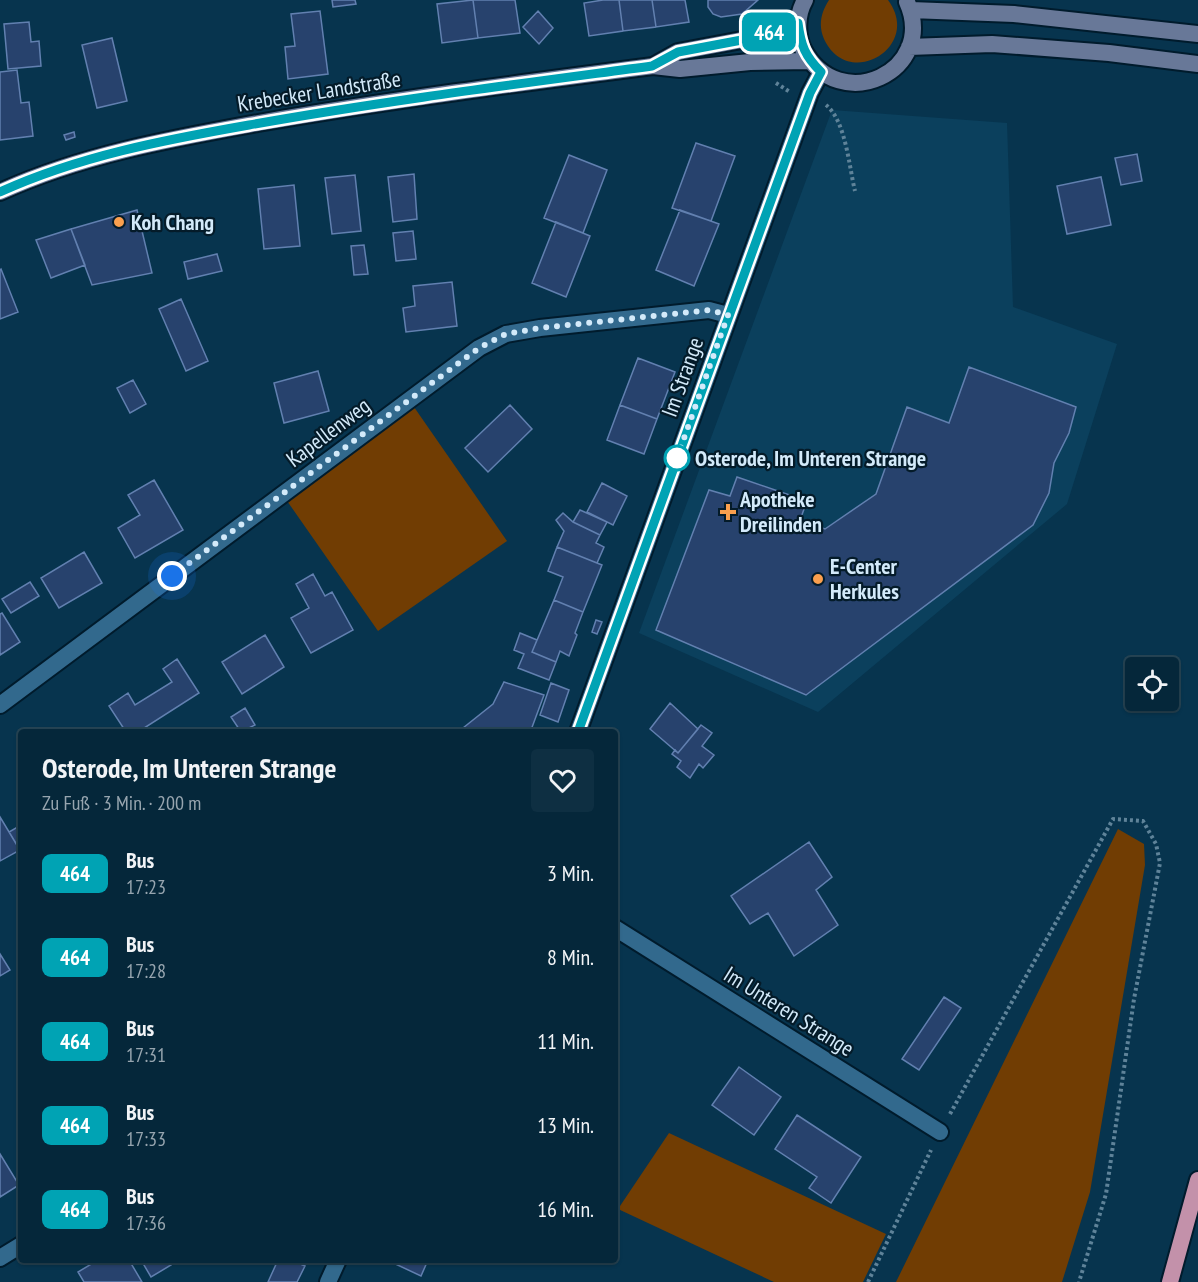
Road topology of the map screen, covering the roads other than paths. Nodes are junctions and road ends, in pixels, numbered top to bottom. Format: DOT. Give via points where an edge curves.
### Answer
graph roads {
  1 [pos="805,0"];
  2 [pos="909,5"];
  3 [pos="798,23"];
  4 [pos="1198,34"];
  5 [pos="909,47"];
  6 [pos="1198,64"];
  7 [pos="652,66"];
  8 [pos="815,67"];
  9 [pos="0,192"];
  10 [pos="728,315"];
  11 [pos="0,705"];
  12 [pos="579,729"];
  13 [pos="618,930"];
  14 [pos="940,1132"];
  15 [pos="1198,1180"];
  16 [pos="18,1247"];
  17 [pos="0,1258"];
  18 [pos="337,1263"];
  19 [pos="328,1282"];
  20 [pos="1170,1282"];
  1 -- 3 [label="main road"];
  2 -- 4 [label="main road"];
  2 -- 5 [label="main road" via="913,22"];
  3 -- 7 [label="main road, Krebecker Landstraße" via="747,39 678,52"];
  3 -- 8 [label="main road" via="800,43"];
  5 -- 6 [label="main road" via="992,44"];
  5 -- 8 [label="main road" via="891,72 864,83 834,80"];
  7 -- 8 [label="main road, Krebecker Landstraße" via="680,69 750,62"];
  7 -- 9 [label="main road, Krebecker Landstraße" via="436,95 164,140 80,162"];
  8 -- 10 [label="street, Im Strange" via="810,93"];
  10 -- 11 [label="street, Kapellenweg" via="710,310 540,328 506,334 479,348"];
  10 -- 12 [label="street, Im Strange"];
  13 -- 14 [label="street, Im Unteren Strange"];
  15 -- 20 [label="highway"];
  16 -- 17 [label="street"];
  18 -- 19 [label="street"];
}
